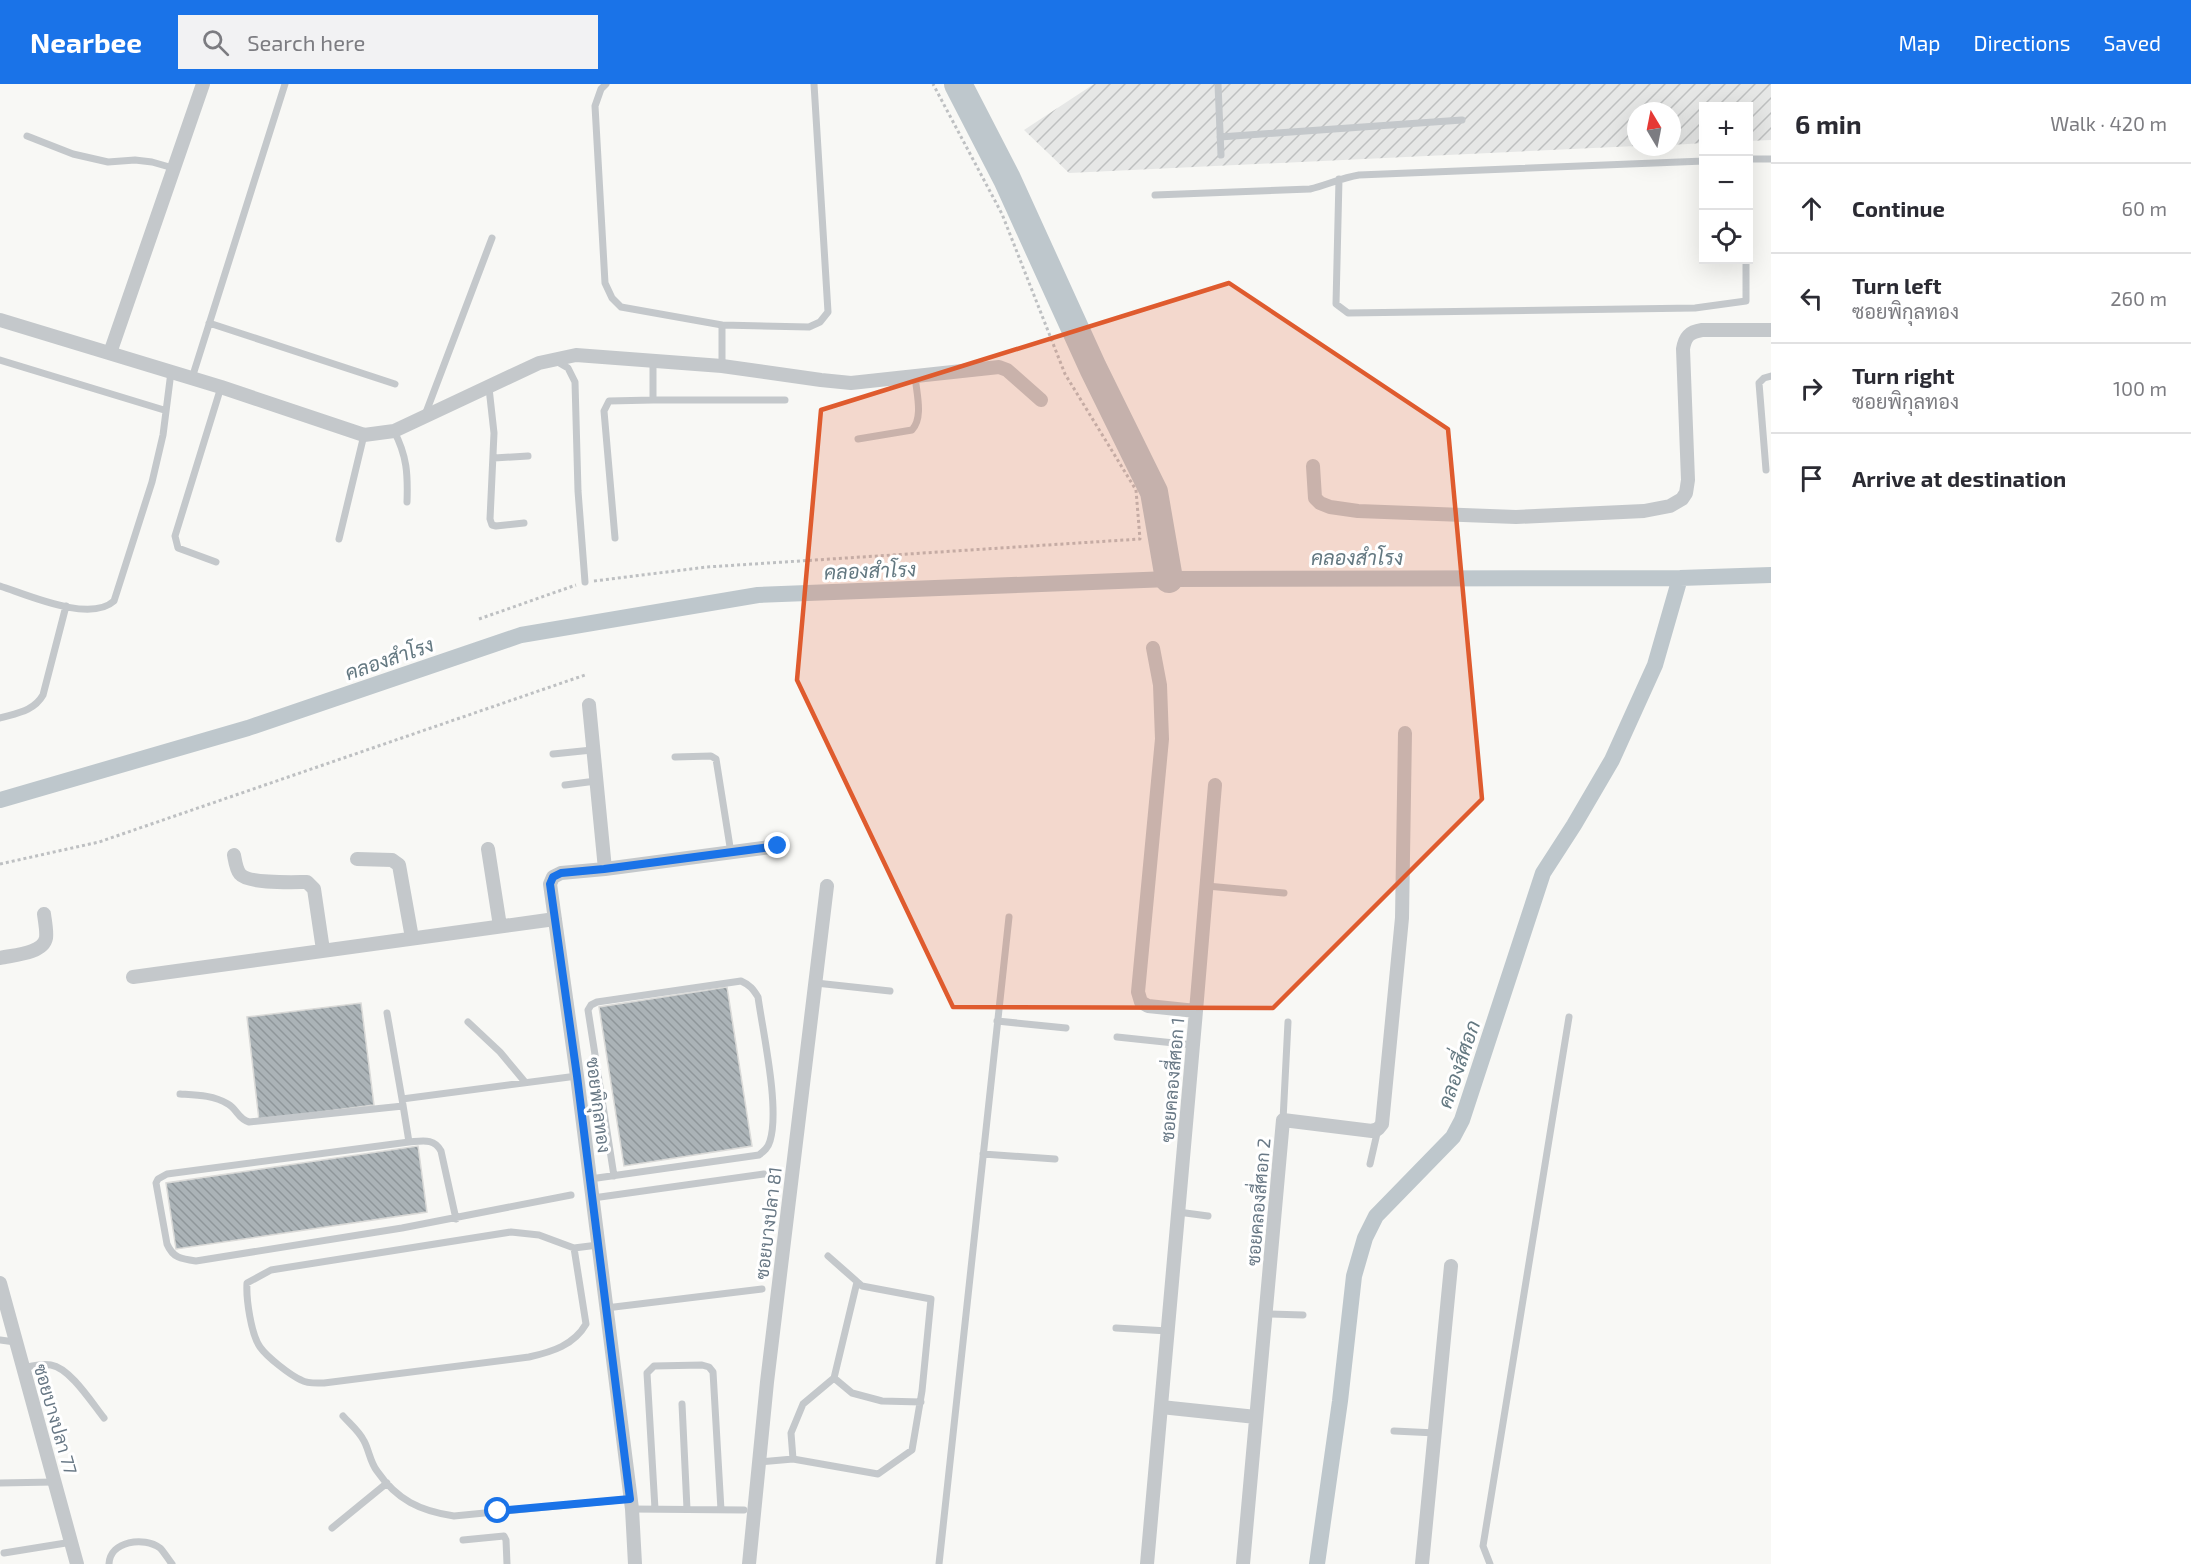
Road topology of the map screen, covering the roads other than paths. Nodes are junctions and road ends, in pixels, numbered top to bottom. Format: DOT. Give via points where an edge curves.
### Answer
graph roads {
  1 [pos="203,84"];
  2 [pos="285,84"];
  3 [pos="606,84"];
  4 [pos="814,84"];
  5 [pos="1218,84"];
  6 [pos="1462,120"];
  7 [pos="27,136"];
  8 [pos="1220,137"];
  9 [pos="1221,155"];
  10 [pos="1753,159"];
  11 [pos="1771,159"];
  12 [pos="1699,161"];
  13 [pos="173,168"];
  14 [pos="1339,178"];
  15 [pos="1155,195"];
  16 [pos="492,238"];
  17 [pos="1746,264"];
  18 [pos="0,321"];
  19 [pos="209,323"];
  20 [pos="722,325"];
  21 [pos="1771,330"];
  22 [pos="110,353"];
  23 [pos="554,359"];
  24 [pos="0,360"];
  25 [pos="653,360"];
  26 [pos="722,366"];
  27 [pos="171,372"];
  28 [pos="915,375"];
  29 [pos="1771,376"];
  30 [pos="192,378"];
  31 [pos="395,384"];
  32 [pos="221,387"];
  33 [pos="489,388"];
  34 [pos="653,400"];
  35 [pos="785,400"];
  36 [pos="1041,400"];
  37 [pos="164,410"];
  38 [pos="425,417"];
  39 [pos="394,431"];
  40 [pos="364,435"];
  41 [pos="858,439"];
  42 [pos="528,456"];
  43 [pos="494,458"];
  44 [pos="1312,466"];
  45 [pos="1766,470"];
  46 [pos="407,502"];
  47 [pos="524,522"];
  48 [pos="615,538"];
  49 [pos="339,539"];
  50 [pos="216,562"];
  51 [pos="585,582"];
  52 [pos="0,586"];
  53 [pos="66,606"];
  54 [pos="1153,648"];
  55 [pos="589,705"];
  56 [pos="0,718"];
  57 [pos="1405,733"];
  58 [pos="592,750"];
  59 [pos="553,754"];
  60 [pos="675,757"];
  61 [pos="596,781"];
  62 [pos="565,785"];
  63 [pos="1215,785"];
  64 [pos="778,846"];
  65 [pos="488,849"];
  66 [pos="731,852"];
  67 [pos="234,855"];
  68 [pos="357,859"];
  69 [pos="604,869"];
  70 [pos="826,886"];
  71 [pos="1207,886"];
  72 [pos="1284,893"];
  73 [pos="44,914"];
  74 [pos="1009,917"];
  75 [pos="555,918"];
  76 [pos="500,926"];
  77 [pos="412,938"];
  78 [pos="323,950"];
  79 [pos="0,958"];
  80 [pos="133,977"];
  81 [pos="816,983"];
  82 [pos="890,991"];
  83 [pos="1196,1011"];
  84 [pos="387,1014"];
  85 [pos="1569,1017"];
  86 [pos="997,1021"];
  87 [pos="468,1022"];
  88 [pos="1288,1022"];
  89 [pos="1066,1028"];
  90 [pos="1117,1037"];
  91 [pos="1193,1045"];
  92 [pos="577,1076"];
  93 [pos="525,1082"];
  94 [pos="180,1094"];
  95 [pos="403,1103"];
  96 [pos="1283,1120"];
  97 [pos="1378,1129"];
  98 [pos="410,1142"];
  99 [pos="982,1154"];
  100 [pos="1055,1159"];
  101 [pos="1370,1164"];
  102 [pos="764,1174"];
  103 [pos="614,1176"];
  104 [pos="589,1190"];
  105 [pos="571,1195"];
  106 [pos="1178,1212"];
  107 [pos="1208,1216"];
  108 [pos="456,1219"];
  109 [pos="598,1245"];
  110 [pos="574,1248"];
  111 [pos="828,1256"];
  112 [pos="1451,1266"];
  113 [pos="857,1282"];
  114 [pos="0,1283"];
  115 [pos="762,1289"];
  116 [pos="606,1308"];
  117 [pos="1266,1314"];
  118 [pos="1303,1316"];
  119 [pos="1116,1328"];
  120 [pos="1168,1331"];
  121 [pos="0,1340"];
  122 [pos="16,1342"];
  123 [pos="23,1368"];
  124 [pos="834,1378"];
  125 [pos="921,1402"];
  126 [pos="682,1404"];
  127 [pos="1161,1407"];
  128 [pos="343,1416"];
  129 [pos="1256,1417"];
  130 [pos="104,1418"];
  131 [pos="1394,1431"];
  132 [pos="1436,1433"];
  133 [pos="794,1459"];
  134 [pos="759,1462"];
  135 [pos="56,1482"];
  136 [pos="0,1483"];
  137 [pos="387,1483"];
  138 [pos="631,1504"];
  139 [pos="655,1509"];
  140 [pos="687,1509"];
  141 [pos="721,1510"];
  142 [pos="744,1510"];
  143 [pos="332,1528"];
  144 [pos="462,1540"];
  145 [pos="72,1542"];
  146 [pos="4,1553"];
  147 [pos="77,1564"];
  148 [pos="109,1564"];
  149 [pos="172,1564"];
  150 [pos="507,1564"];
  151 [pos="634,1564"];
  152 [pos="749,1564"];
  153 [pos="939,1564"];
  154 [pos="1147,1564"];
  155 [pos="1243,1564"];
  156 [pos="1422,1564"];
  157 [pos="1490,1564"];
  1 -- 13 [label="street"];
  2 -- 19 [label="lane"];
  3 -- 20 [label="lane" via="595,105 605,283 612,298 621,307"];
  4 -- 20 [label="lane" via="828,312 809,327"];
  5 -- 8 [label="lane"];
  6 -- 8 [label="lane"];
  7 -- 13 [label="lane" via="73,154 108,162 135,160"];
  8 -- 9 [label="lane"];
  10 -- 11 [label="lane"];
  12 -- 14 [label="lane"];
  13 -- 22 [label="street"];
  14 -- 15 [label="lane" via="1310,189"];
  14 -- 17 [label="lane" via="1336,304 1348,313 1695,308 1746,301"];
  16 -- 38 [label="lane"];
  18 -- 22 [label="street"];
  19 -- 30 [label="lane"];
  19 -- 31 [label="lane"];
  20 -- 26 [label="lane"];
  21 -- 44 [label="street" via="1702,330 1685,338 1688,480 1682,499 1670,506 1644,511 1516,517 1358,511 1320,503 1315,498"];
  22 -- 27 [label="street"];
  23 -- 25 [label="street" via="576,356"];
  23 -- 33 [label="street"];
  23 -- 51 [label="lane" via="568,368 576,382"];
  24 -- 37 [label="lane"];
  25 -- 26 [label="street"];
  25 -- 34 [label="lane"];
  26 -- 28 [label="street" via="836,382"];
  27 -- 30 [label="street"];
  27 -- 37 [label="lane"];
  28 -- 36 [label="street" via="999,367"];
  28 -- 41 [label="lane" via="917,425 912,430"];
  29 -- 45 [label="lane" via="1759,383"];
  30 -- 32 [label="street"];
  32 -- 40 [label="street"];
  32 -- 50 [label="lane" via="175,536 178,548"];
  33 -- 38 [label="street"];
  33 -- 43 [label="lane"];
  34 -- 35 [label="lane"];
  34 -- 48 [label="lane" via="609,401 604,411"];
  37 -- 53 [label="lane" via="163,435 152,483 114,601 100,609"];
  38 -- 39 [label="street"];
  39 -- 40 [label="street"];
  39 -- 46 [label="lane" via="404,450"];
  40 -- 49 [label="lane"];
  42 -- 43 [label="lane"];
  43 -- 47 [label="lane" via="492,525"];
  52 -- 53 [label="lane"];
  53 -- 56 [label="lane" via="39,703"];
  54 -- 83 [label="street, ซอยคลองสี่ศอก 1" via="1161,696 1162,740 1138,992 1141,1002 1148,1006"];
  55 -- 58 [label="street"];
  57 -- 97 [label="street" via="1402,918 1382,1124"];
  58 -- 59 [label="lane"];
  58 -- 61 [label="street"];
  60 -- 66 [label="lane" via="716,759"];
  61 -- 62 [label="lane"];
  61 -- 69 [label="street"];
  63 -- 71 [label="street"];
  64 -- 66 [label="street, ซอยพิกุลทอง"];
  65 -- 76 [label="street"];
  66 -- 69 [label="street, ซอยพิกุลทอง"];
  67 -- 78 [label="street" via="238,873 243,876 311,884"];
  68 -- 77 [label="street" via="392,860 399,865"];
  69 -- 75 [label="street, ซอยพิกุลทอง" via="553,877 550,884"];
  70 -- 81 [label="street, ซอยบางปลา 81"];
  71 -- 72 [label="lane"];
  71 -- 83 [label="street"];
  73 -- 79 [label="street" via="43,945"];
  74 -- 86 [label="lane"];
  75 -- 76 [label="street"];
  75 -- 92 [label="street, ซอยพิกุลทอง"];
  76 -- 77 [label="street"];
  77 -- 78 [label="street"];
  78 -- 80 [label="street"];
  81 -- 82 [label="lane"];
  81 -- 134 [label="street, ซอยบางปลา 81"];
  83 -- 91 [label="street, ซอยคลองสี่ศอก 1"];
  84 -- 95 [label="lane"];
  85 -- 157 [label="lane" via="1483,1546"];
  86 -- 89 [label="lane"];
  86 -- 99 [label="lane"];
  87 -- 93 [label="lane"];
  88 -- 96 [label="lane"];
  90 -- 91 [label="lane"];
  91 -- 106 [label="street, ซอยคลองสี่ศอก 1"];
  92 -- 93 [label="lane"];
  92 -- 104 [label="street, ซอยพิกุลทอง"];
  93 -- 95 [label="lane"];
  94 -- 95 [label="lane" via="209,1096 230,1105 242,1120 249,1122"];
  95 -- 98 [label="lane"];
  96 -- 97 [label="street, ซอยคลองสี่ศอก 2"];
  96 -- 117 [label="street, ซอยคลองสี่ศอก 2"];
  97 -- 101 [label="lane"];
  98 -- 108 [label="lane" via="437,1143"];
  98 -- 108 [label="lane" via="162,1176 156,1184 170,1252 175,1257 196,1261"];
  99 -- 100 [label="lane"];
  99 -- 153 [label="lane"];
  102 -- 104 [label="lane"];
  103 -- 103 [label="lane" via="759,1155 766,1150 773,1122 772,1100 758,997 753,988 741,981 591,1005 588,1010"];
  103 -- 104 [label="lane"];
  104 -- 109 [label="street, ซอยพิกุลทอง"];
  105 -- 108 [label="lane"];
  106 -- 107 [label="lane"];
  106 -- 120 [label="street, ซอยคลองสี่ศอก 1"];
  109 -- 110 [label="lane"];
  109 -- 116 [label="street, ซอยพิกุลทอง"];
  110 -- 110 [label="lane" via="539,1235 511,1232 271,1270 248,1283 246,1293 255,1337 267,1355 308,1383 546,1353 570,1343 586,1324"];
  111 -- 113 [label="lane"];
  112 -- 132 [label="street"];
  113 -- 124 [label="lane"];
  113 -- 125 [label="lane" via="931,1299"];
  114 -- 122 [label="street, ซอยบางปลา 77"];
  115 -- 116 [label="lane"];
  116 -- 138 [label="street, ซอยพิกุลทอง"];
  117 -- 118 [label="lane"];
  117 -- 129 [label="street, ซอยคลองสี่ศอก 2"];
  119 -- 120 [label="lane"];
  120 -- 127 [label="street, ซอยคลองสี่ศอก 1"];
  121 -- 122 [label="lane"];
  122 -- 123 [label="street, ซอยบางปลา 77"];
  123 -- 130 [label="lane" via="44,1364 66,1372"];
  123 -- 135 [label="street, ซอยบางปลา 77"];
  124 -- 125 [label="lane" via="852,1393 882,1401"];
  124 -- 133 [label="lane" via="802,1404 791,1433"];
  125 -- 133 [label="lane" via="912,1450 878,1474"];
  126 -- 140 [label="lane"];
  127 -- 129 [label="street"];
  127 -- 154 [label="street, ซอยคลองสี่ศอก 1"];
  128 -- 137 [label="lane" via="359,1433 376,1470"];
  129 -- 155 [label="street, ซอยคลองสี่ศอก 2"];
  131 -- 132 [label="lane"];
  132 -- 156 [label="street"];
  133 -- 134 [label="lane"];
  134 -- 152 [label="street, ซอยบางปลา 81"];
  135 -- 136 [label="lane"];
  135 -- 145 [label="street, ซอยบางปลา 77"];
  137 -- 138 [label="lane" via="410,1503 454,1516"];
  137 -- 143 [label="lane"];
  138 -- 139 [label="lane"];
  138 -- 151 [label="street, ซอยพิกุลทอง"];
  139 -- 140 [label="lane"];
  139 -- 141 [label="lane" via="647,1373 654,1366 702,1365 713,1372"];
  140 -- 141 [label="lane"];
  141 -- 142 [label="lane"];
  144 -- 150 [label="lane" via="504,1536"];
  145 -- 146 [label="lane"];
  145 -- 147 [label="street, ซอยบางปลา 77"];
  148 -- 149 [label="lane" via="113,1551 122,1544 135,1542 152,1544"];
}
